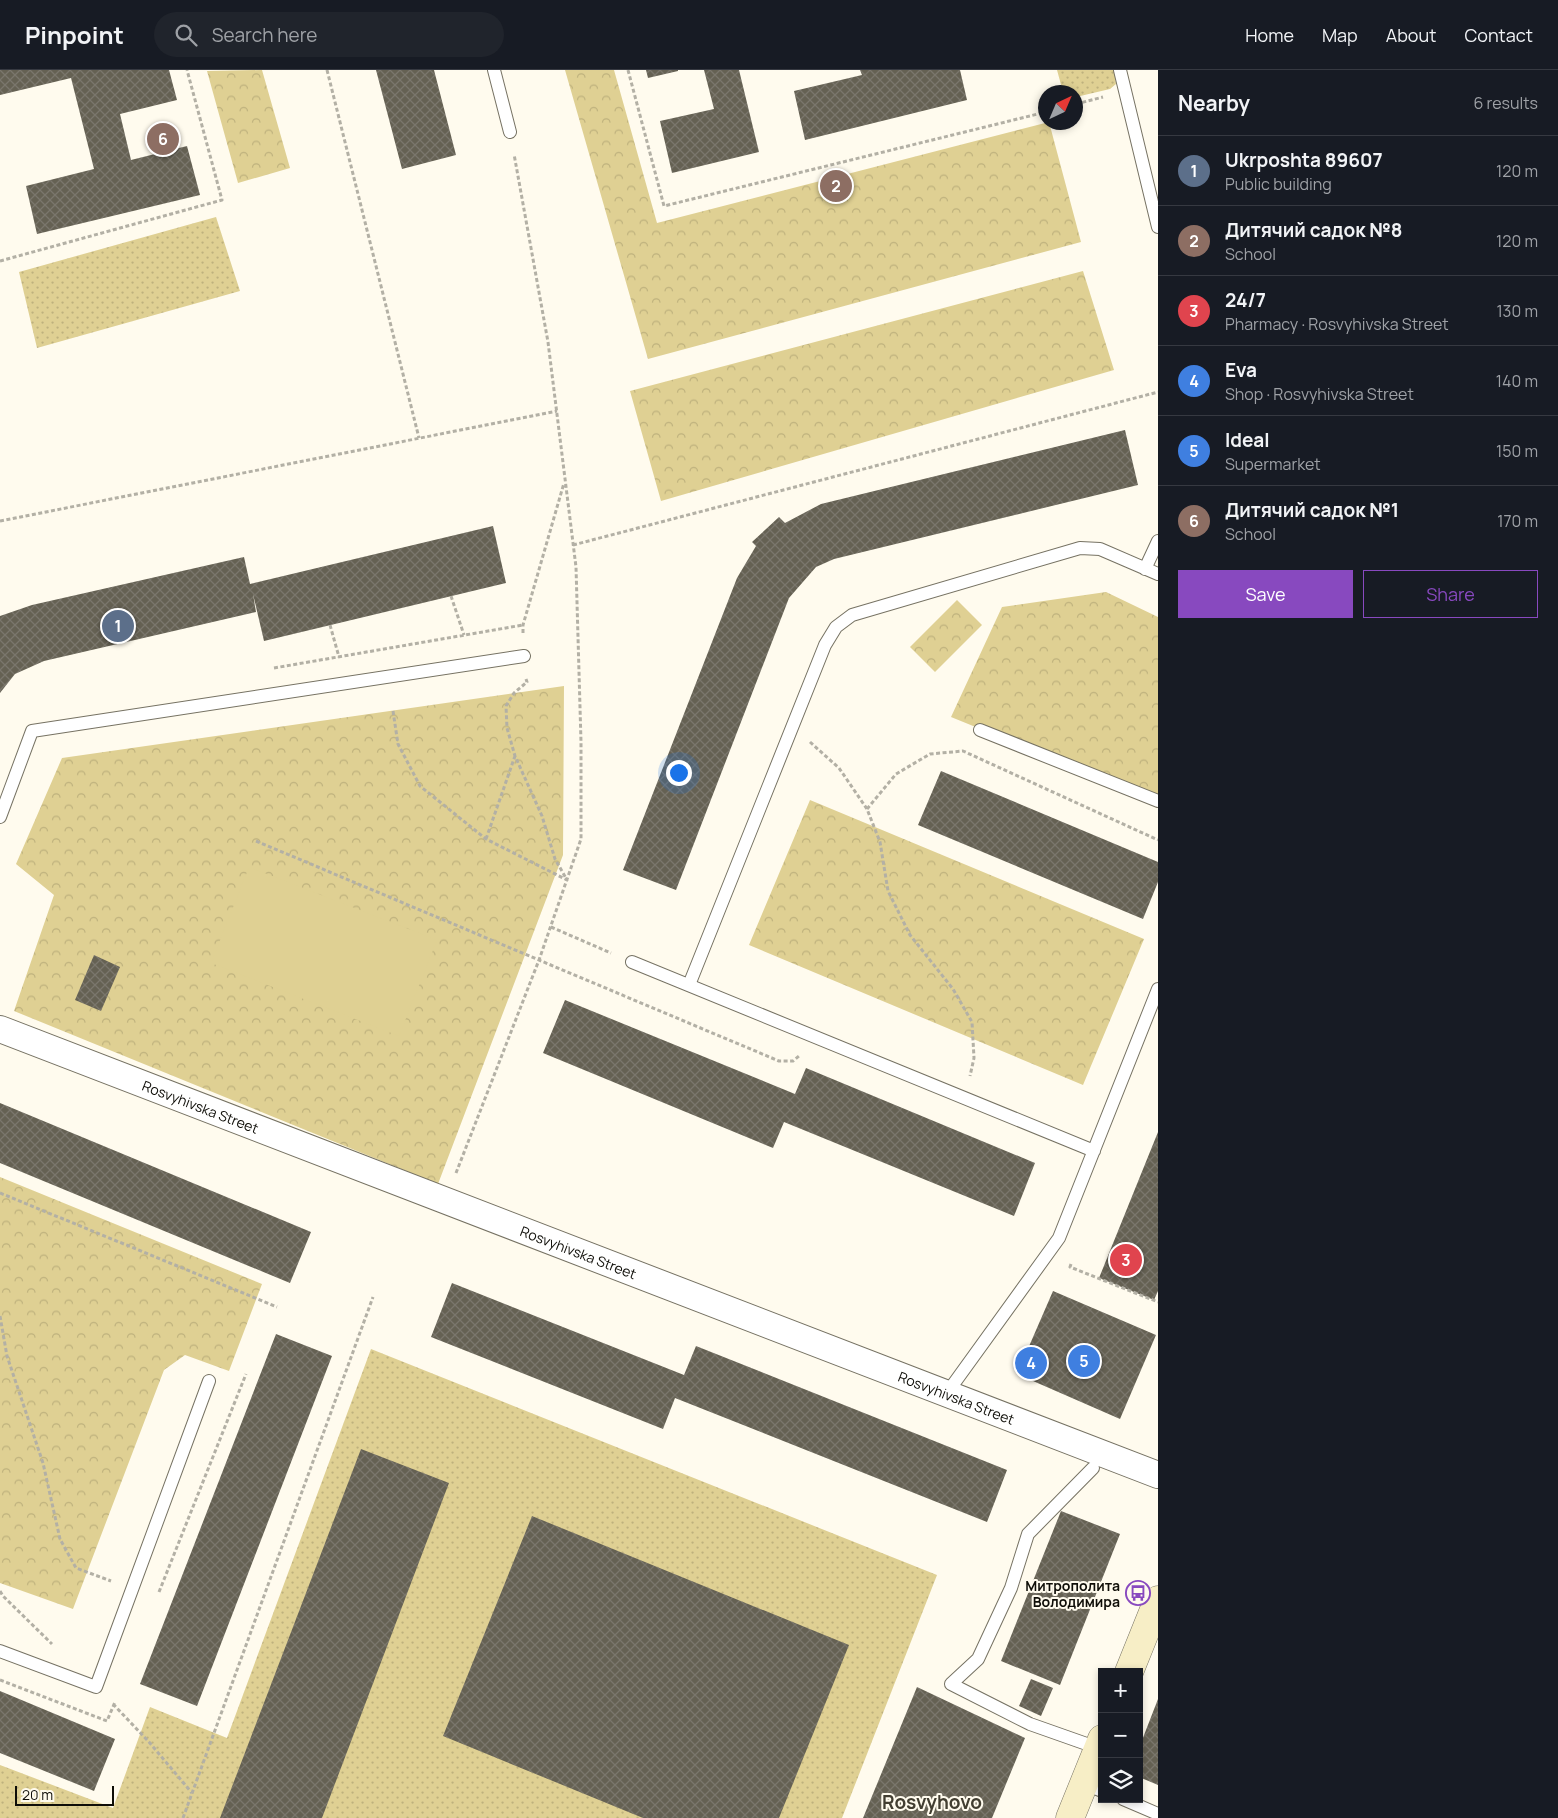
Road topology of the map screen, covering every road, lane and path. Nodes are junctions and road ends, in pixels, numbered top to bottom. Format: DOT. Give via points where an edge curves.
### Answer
graph roads {
  1 [pos="187,70"];
  2 [pos="327,70"];
  3 [pos="494,70"];
  4 [pos="628,70"];
  5 [pos="1120,70"];
  6 [pos="1038,114"];
  7 [pos="510,132"];
  8 [pos="1158,227"];
  9 [pos="0,261"];
  10 [pos="1158,392"];
  11 [pos="557,411"];
  12 [pos="419,438"];
  13 [pos="565,480"];
  14 [pos="0,521"];
  15 [pos="1158,541"];
  16 [pos="573,545"];
  17 [pos="1145,569"];
  18 [pos="1158,574"];
  19 [pos="451,596"];
  20 [pos="330,625"];
  21 [pos="464,635"];
  22 [pos="524,656"];
  23 [pos="339,657"];
  24 [pos="393,710"];
  25 [pos="980,730"];
  26 [pos="790,733"];
  27 [pos="515,756"];
  28 [pos="1158,801"];
  29 [pos="867,808"];
  30 [pos="0,816"];
  31 [pos="486,839"];
  32 [pos="1158,840"];
  33 [pos="256,841"];
  34 [pos="567,880"];
  35 [pos="551,927"];
  36 [pos="539,960"];
  37 [pos="632,962"];
  38 [pos="689,986"];
  39 [pos="1158,989"];
  40 [pos="0,1029"];
  41 [pos="803,1052"];
  42 [pos="965,1098"];
  43 [pos="1094,1151"];
  44 [pos="0,1193"];
  45 [pos="446,1201"];
  46 [pos="1074,1258"];
  47 [pos="373,1296"];
  48 [pos="1158,1302"];
  49 [pos="277,1307"];
  50 [pos="0,1316"];
  51 [pos="209,1381"];
  52 [pos="947,1393"];
  53 [pos="1092,1468"];
  54 [pos="1158,1475"];
  55 [pos="132,1589"];
  56 [pos="0,1591"];
  57 [pos="1158,1600"];
  58 [pos="56,1648"];
  59 [pos="0,1651"];
  60 [pos="1131,1668"];
  61 [pos="96,1687"];
  62 [pos="1098,1743"];
  63 [pos="1098,1756"];
  64 [pos="1093,1787"];
  65 [pos="193,1793"];
  66 [pos="1132,1803"];
  67 [pos="1158,1814"];
  68 [pos="183,1818"];
  69 [pos="1070,1818"];
  1 -- 9 [label="path" via="222,200"];
  2 -- 12 [label="path"];
  3 -- 7 [label="lane"];
  4 -- 6 [label="path" via="664,206"];
  5 -- 8 [label="lane"];
  7 -- 11 [label="path" via="548,342"];
  10 -- 16 [label="path"];
  11 -- 12 [label="path"];
  11 -- 13 [label="path"];
  12 -- 14 [label="path"];
  13 -- 16 [label="path"];
  13 -- 22 [label="path" via="523,625"];
  15 -- 17 [label="lane"];
  16 -- 34 [label="path" via="581,742 581,839"];
  17 -- 18 [label="lane"];
  17 -- 26 [label="lane" via="1100,549 1080,548 852,615 836,627 825,645"];
  19 -- 21 [label="path"];
  20 -- 23 [label="path"];
  22 -- 27 [label="path" via="527,682 514,693 506,706 507,728"];
  22 -- 30 [label="lane" via="32,731"];
  24 -- 31 [label="path" via="398,744 420,786"];
  25 -- 28 [label="lane"];
  26 -- 29 [label="path" via="810,742 839,768"];
  26 -- 38 [label="lane"];
  27 -- 31 [label="path"];
  27 -- 34 [label="path" via="542,816 555,859"];
  29 -- 32 [label="path" via="896,774 930,754 963,751"];
  29 -- 42 [label="path" via="880,842 888,891 910,935 953,989 972,1022 974,1058"];
  31 -- 34 [label="path"];
  33 -- 36 [label="path"];
  34 -- 35 [label="path"];
  35 -- 36 [label="path"];
  35 -- 37 [label="path"];
  36 -- 41 [label="path" via="779,1061 793,1061"];
  36 -- 45 [label="path"];
  37 -- 38 [label="lane"];
  38 -- 42 [label="lane"];
  39 -- 43 [label="lane"];
  40 -- 45 [label="street, Rosvyhivska Street"];
  42 -- 43 [label="lane"];
  43 -- 52 [label="lane" via="1059,1238"];
  44 -- 49 [label="path"];
  45 -- 52 [label="street, Rosvyhivska Street"];
  46 -- 48 [label="path" via="1070,1267"];
  47 -- 65 [label="path"];
  50 -- 55 [label="path" via="7,1356 43,1462 60,1539 76,1568"];
  51 -- 55 [label="lane"];
  52 -- 54 [label="street, Rosvyhivska Street"];
  53 -- 62 [label="lane" via="1028,1534 1011,1588 978,1659 951,1684 1030,1724"];
  55 -- 61 [label="lane"];
  56 -- 58 [label="path"];
  57 -- 60 [label="main road"];
  59 -- 61 [label="lane"];
  61 -- 65 [label="path"];
  63 -- 64 [label="main road"];
  64 -- 69 [label="main road"];
  65 -- 68 [label="path"];
  66 -- 67 [label="lane"];
}
